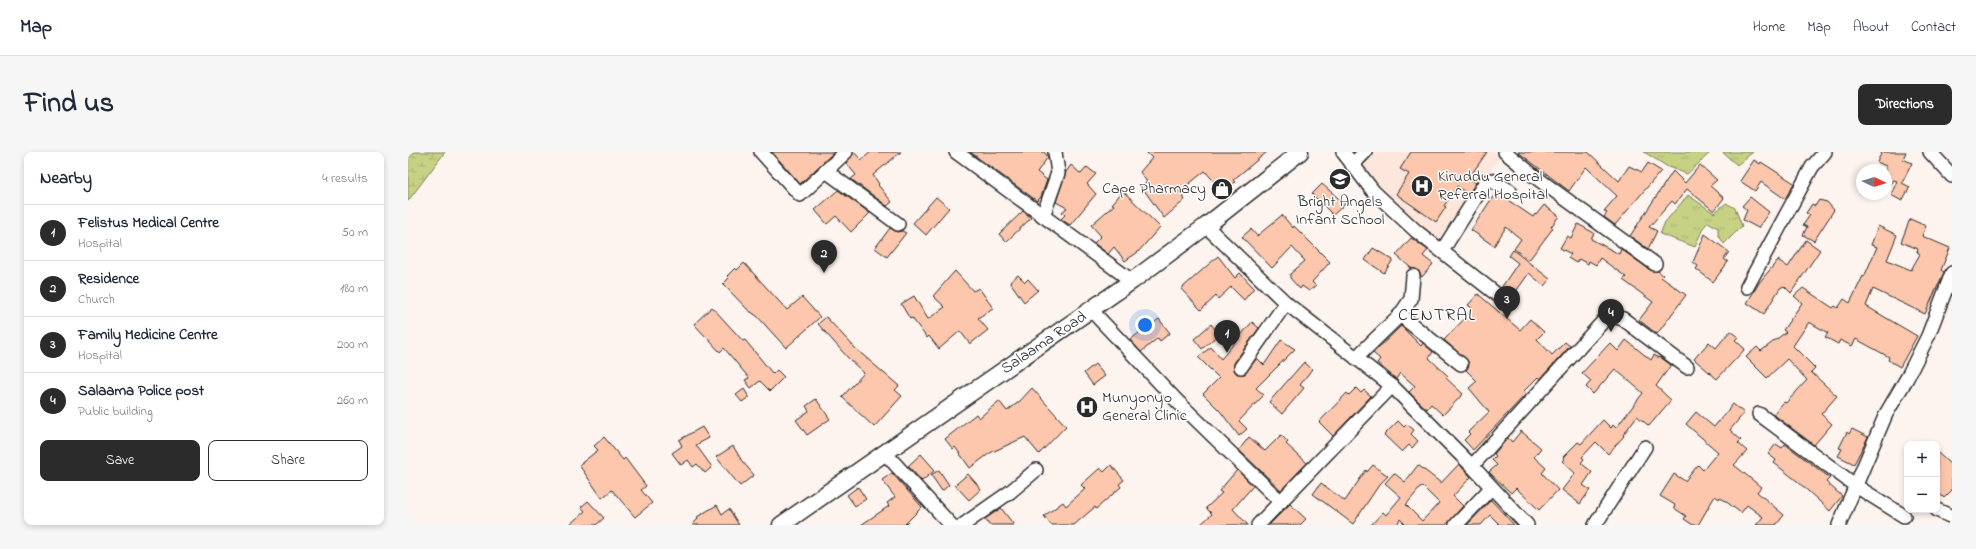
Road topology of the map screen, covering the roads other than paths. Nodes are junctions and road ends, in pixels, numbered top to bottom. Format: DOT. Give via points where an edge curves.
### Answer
graph roads {
  1 [pos="761,152"];
  2 [pos="846,152"];
  3 [pos="956,152"];
  4 [pos="1055,152"];
  5 [pos="1343,152"];
  6 [pos="1365,152"];
  7 [pos="1505,152"];
  8 [pos="1825,152"];
  9 [pos="1930,152"];
  10 [pos="1294,154"];
  11 [pos="1352,165"];
  12 [pos="826,171"];
  13 [pos="1952,175"];
  14 [pos="1510,191"];
  15 [pos="1043,216"];
  16 [pos="898,224"];
  17 [pos="1206,226"];
  18 [pos="1442,251"];
  19 [pos="1655,264"];
  20 [pos="1952,273"];
  21 [pos="1413,276"];
  22 [pos="1132,282"];
  23 [pos="1747,287"];
  24 [pos="1500,297"];
  25 [pos="1286,303"];
  26 [pos="1091,310"];
  27 [pos="1400,315"];
  28 [pos="1356,358"];
  29 [pos="1462,364"];
  30 [pos="1241,367"];
  31 [pos="1687,367"];
  32 [pos="1392,386"];
  33 [pos="1759,414"];
  34 [pos="1645,447"];
  35 [pos="884,452"];
  36 [pos="1472,466"];
  37 [pos="1036,470"];
  38 [pos="1856,486"];
  39 [pos="1491,488"];
  40 [pos="1281,502"];
  41 [pos="1940,511"];
  42 [pos="1904,517"];
  43 [pos="1952,517"];
  44 [pos="780,525"];
  45 [pos="950,525"];
  46 [pos="963,525"];
  47 [pos="1258,525"];
  48 [pos="1456,525"];
  49 [pos="1527,525"];
  50 [pos="1595,525"];
  51 [pos="1839,525"];
  1 -- 12 [label="street" via="800,195"];
  2 -- 12 [label="street"];
  3 -- 15 [label="street"];
  4 -- 15 [label="street" via="1058,173"];
  5 -- 11 [label="street"];
  6 -- 11 [label="street"];
  7 -- 19 [label="street"];
  8 -- 23 [label="street" via="1812,167"];
  9 -- 13 [label="street"];
  10 -- 17 [label="main road, Salaama Road"];
  11 -- 18 [label="street" via="1373,191"];
  12 -- 16 [label="street"];
  14 -- 18 [label="street" via="1491,180 1485,183"];
  15 -- 22 [label="street"];
  17 -- 22 [label="main road, Salaama Road"];
  17 -- 25 [label="street"];
  18 -- 24 [label="street"];
  20 -- 38 [label="street" via="1928,336 1886,414"];
  21 -- 27 [label="street" via="1411,299"];
  22 -- 26 [label="main road, Salaama Road"];
  25 -- 28 [label="street"];
  25 -- 30 [label="street"];
  26 -- 35 [label="main road, Salaama Road"];
  26 -- 40 [label="street" via="1176,400"];
  27 -- 28 [label="street"];
  27 -- 29 [label="street"];
  28 -- 32 [label="street"];
  31 -- 36 [label="street" via="1623,319 1607,316"];
  32 -- 36 [label="street"];
  32 -- 40 [label="street"];
  33 -- 38 [label="street"];
  34 -- 50 [label="street"];
  35 -- 44 [label="main road, Salaama Road"];
  35 -- 45 [label="street"];
  36 -- 39 [label="street"];
  37 -- 46 [label="street"];
  38 -- 42 [label="street"];
  38 -- 51 [label="street"];
  39 -- 48 [label="street"];
  39 -- 49 [label="street"];
  40 -- 47 [label="street"];
  41 -- 43 [label="street"];
}
